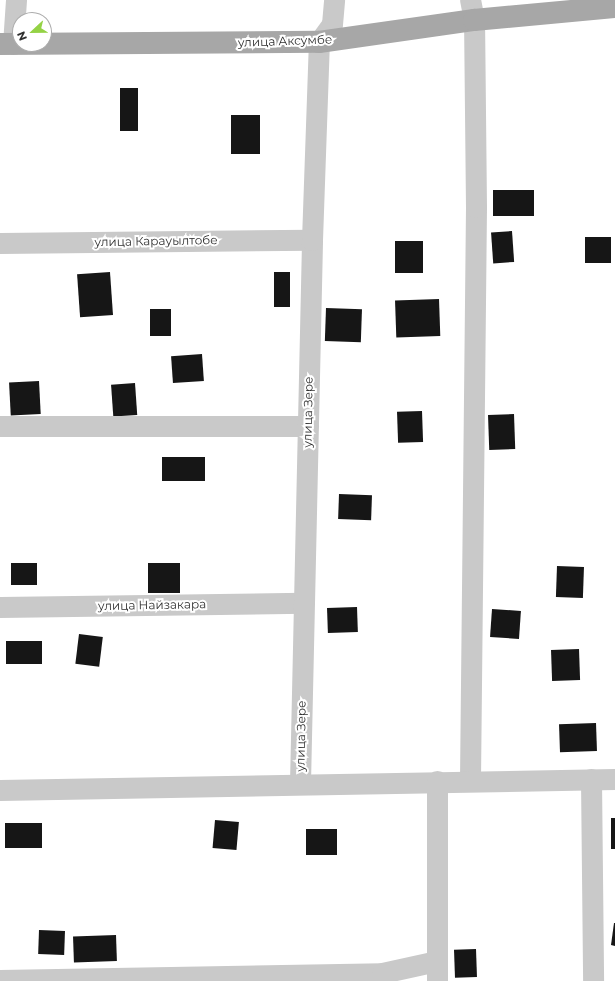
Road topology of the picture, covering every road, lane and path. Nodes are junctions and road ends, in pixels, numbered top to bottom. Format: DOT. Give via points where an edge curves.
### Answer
graph roads {
  1 [pos="16,0"];
  2 [pos="334,0"];
  3 [pos="615,7"];
  4 [pos="472,10"];
  5 [pos="319,42"];
  6 [pos="7,44"];
  7 [pos="312,240"];
  8 [pos="0,243"];
  9 [pos="0,426"];
  10 [pos="308,426"];
  11 [pos="304,603"];
  12 [pos="0,607"];
  13 [pos="591,779"];
  14 [pos="615,779"];
  15 [pos="470,780"];
  16 [pos="437,781"];
  17 [pos="300,783"];
  18 [pos="0,790"];
  19 [pos="437,971"];
  20 [pos="0,980"];
  21 [pos="593,981"];
  1 -- 6 [label="street"];
  2 -- 5 [label="street" via="332,24"];
  3 -- 4 [label="main road, улица Аксумбе"];
  4 -- 5 [label="main road, улица Аксумбе"];
  4 -- 15 [label="street" via="476,207"];
  5 -- 6 [label="main road, улица Аксумбе"];
  5 -- 7 [label="street, улица Зере"];
  7 -- 8 [label="street, улица Карауылтобе"];
  7 -- 10 [label="street, улица Зере"];
  9 -- 10 [label="street"];
  10 -- 11 [label="street, улица Зере"];
  11 -- 12 [label="street, улица Найзакара"];
  11 -- 17 [label="street, улица Зере"];
  13 -- 14 [label="street"];
  13 -- 15 [label="street"];
  13 -- 21 [label="street"];
  15 -- 16 [label="street"];
  16 -- 17 [label="street"];
  16 -- 19 [label="street"];
  17 -- 18 [label="street"];
  19 -- 20 [label="street"];
}
